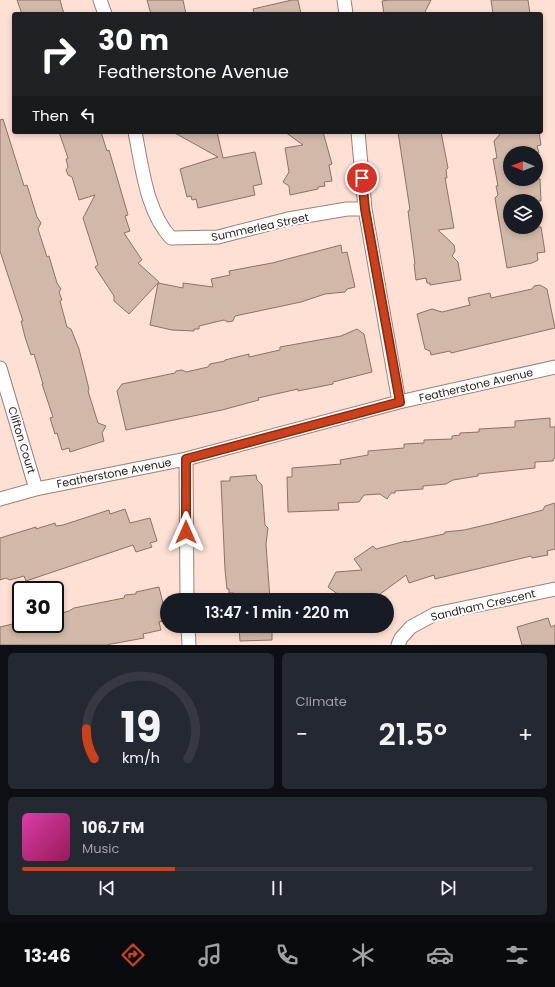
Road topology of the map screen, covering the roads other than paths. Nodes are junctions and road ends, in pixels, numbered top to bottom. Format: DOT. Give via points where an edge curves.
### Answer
graph roads {
  1 [pos="100,0"];
  2 [pos="344,0"];
  3 [pos="103,12"];
  4 [pos="346,12"];
  5 [pos="134,134"];
  6 [pos="358,134"];
  7 [pos="365,209"];
  8 [pos="555,367"];
  9 [pos="0,368"];
  10 [pos="400,402"];
  11 [pos="186,459"];
  12 [pos="36,489"];
  13 [pos="0,499"];
  14 [pos="555,589"];
  15 [pos="187,593"];
  16 [pos="188,633"];
  17 [pos="189,645"];
  18 [pos="398,645"];
  1 -- 3 [label="street"];
  2 -- 4 [label="street"];
  5 -- 7 [label="street, Summerlea Street" via="149,195 162,228 171,238 218,237 288,219"];
  6 -- 7 [label="street"];
  7 -- 10 [label="street"];
  8 -- 10 [label="street, Featherstone Avenue"];
  9 -- 12 [label="street, Clifton Court"];
  10 -- 11 [label="street, Featherstone Avenue"];
  11 -- 12 [label="street, Featherstone Avenue"];
  11 -- 15 [label="street"];
  12 -- 13 [label="street, Featherstone Avenue"];
  14 -- 18 [label="street, Sandham Crescent" via="435,614 411,627"];
  16 -- 17 [label="street"];
}
